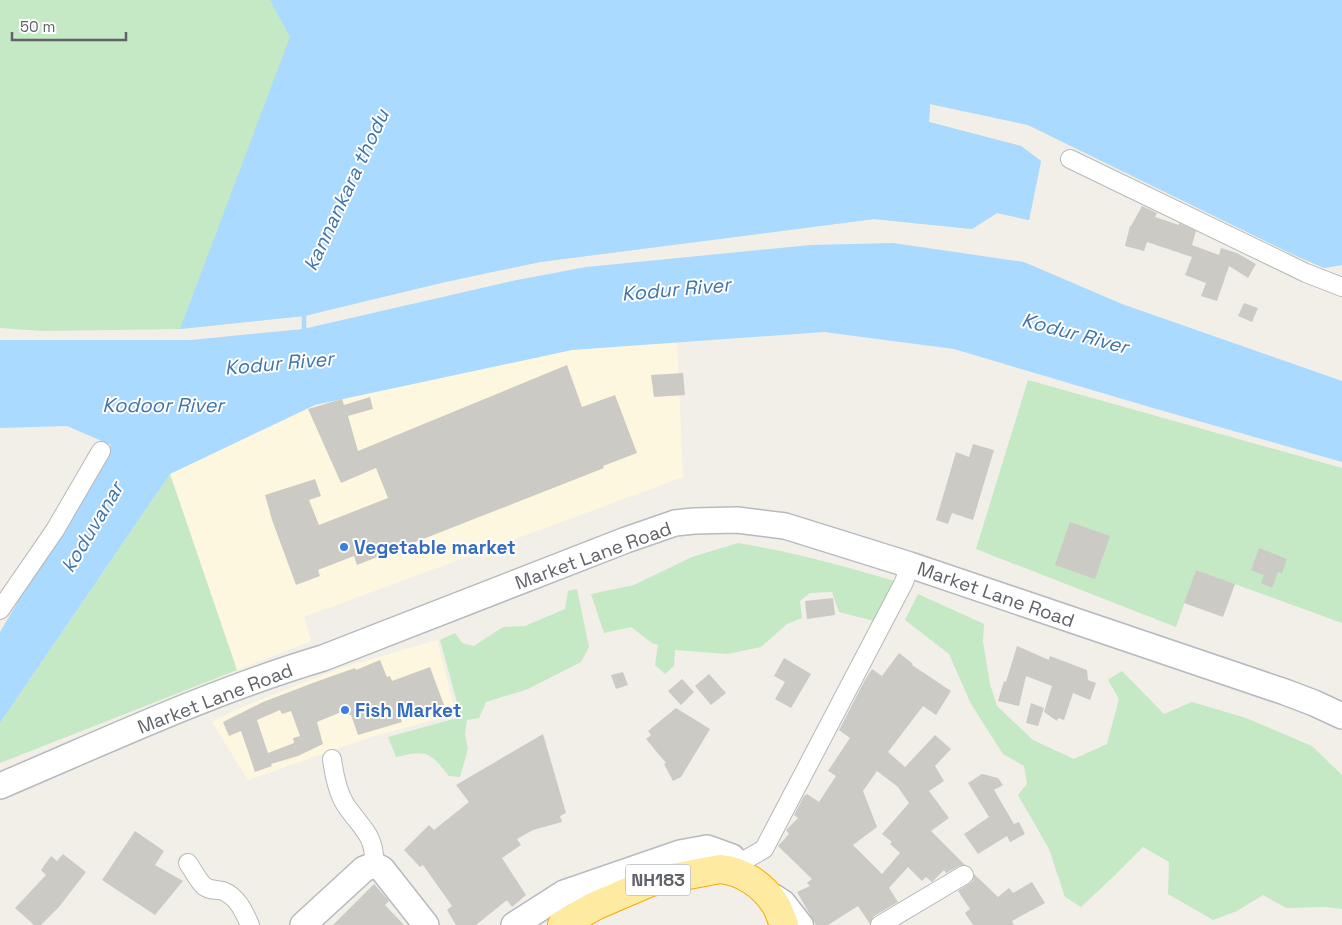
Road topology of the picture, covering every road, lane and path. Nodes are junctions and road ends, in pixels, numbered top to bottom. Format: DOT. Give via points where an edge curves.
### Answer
graph roads {
  1 [pos="1070,160"];
  2 [pos="1342,287"];
  3 [pos="101,451"];
  4 [pos="910,565"];
  5 [pos="0,610"];
  6 [pos="1342,716"];
  7 [pos="332,759"];
  8 [pos="0,786"];
  9 [pos="188,863"];
  10 [pos="731,864"];
  11 [pos="374,865"];
  12 [pos="964,875"];
  13 [pos="760,885"];
  14 [pos="250,925"];
  15 [pos="303,925"];
  16 [pos="426,925"];
  17 [pos="514,925"];
  18 [pos="562,925"];
  19 [pos="784,925"];
  20 [pos="802,925"];
  21 [pos="880,925"];
  1 -- 2 [label="street" via="1306,273"];
  3 -- 5 [label="street" via="55,530"];
  4 -- 6 [label="main road, Market Lane Road" via="1314,702"];
  4 -- 8 [label="main road, Market Lane Road" via="786,526 730,520 675,523 323,658 184,707"];
  4 -- 10 [label="street" via="764,849"];
  7 -- 11 [label="street" via="344,803 370,836 375,852"];
  9 -- 14 [label="street" via="204,886 222,890 243,908"];
  10 -- 13 [label="highway, NH183"];
  10 -- 17 [label="main road" via="707,848 680,853 564,893"];
  10 -- 18 [label="highway, NH183" via="651,882 595,906"];
  11 -- 15 [label="main road" via="364,869"];
  11 -- 16 [label="main road" via="382,869"];
  12 -- 21 [label="street"];
  13 -- 19 [label="highway, NH183" via="775,904"];
  13 -- 20 [label="street" via="784,902"];
}
